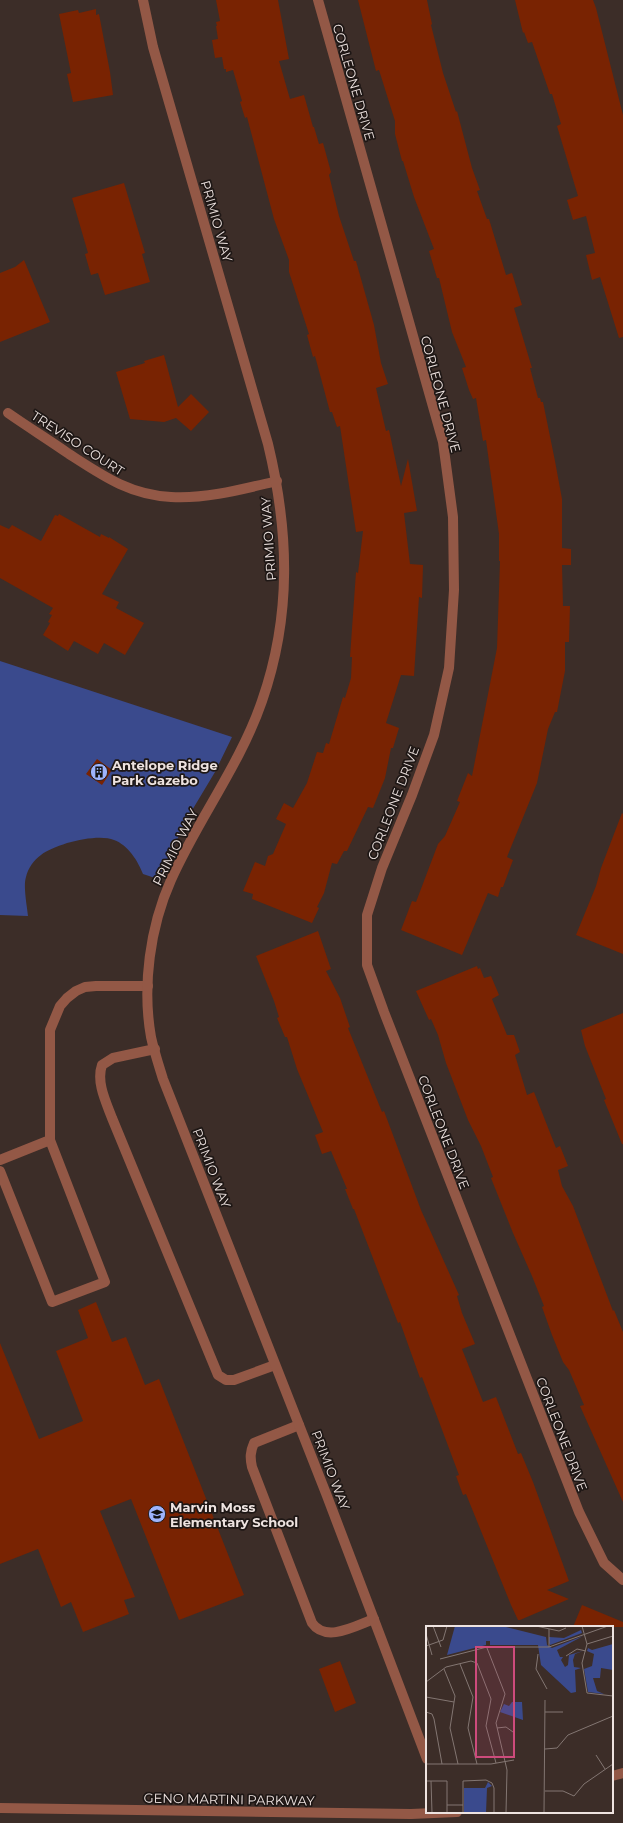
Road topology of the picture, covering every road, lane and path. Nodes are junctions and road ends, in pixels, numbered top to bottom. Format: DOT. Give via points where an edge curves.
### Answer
graph roads {
  1 [pos="143,0"];
  2 [pos="318,0"];
  3 [pos="8,413"];
  4 [pos="277,481"];
  5 [pos="148,986"];
  6 [pos="155,1049"];
  7 [pos="50,1140"];
  8 [pos="0,1160"];
  9 [pos="0,1170"];
  10 [pos="275,1365"];
  11 [pos="299,1425"];
  12 [pos="623,1580"];
  13 [pos="374,1619"];
  14 [pos="426,1756"];
  15 [pos="623,1773"];
  16 [pos="613,1776"];
  17 [pos="0,1808"];
  18 [pos="430,1813"];
  1 -- 4 [label="street, PRIMIO WAY" via="153,47"];
  2 -- 12 [label="street, CORLEONE DRIVE" via="443,442 453,518 454,590 449,668 434,735 382,868 367,915 367,965 578,1512 604,1562"];
  3 -- 4 [label="street, TREVISO COURT" via="107,479 131,490 161,496 192,497"];
  4 -- 5 [label="street, PRIMIO WAY" via="284,530 285,584 275,660 244,744 163,899 153,936"];
  5 -- 6 [label="street, PRIMIO WAY" via="149,1020"];
  5 -- 7 [label="street" via="86,987 67,998 60,1006 50,1030"];
  6 -- 10 [label="street, PRIMIO WAY" via="163,1079"];
  6 -- 10 [label="street" via="113,1058 102,1065 102,1088 112,1118 218,1375 226,1380 234,1380"];
  7 -- 8 [label="street"];
  7 -- 9 [label="street" via="105,1282 52,1302"];
  10 -- 11 [label="street, PRIMIO WAY"];
  11 -- 13 [label="street, PRIMIO WAY"];
  11 -- 13 [label="street" via="254,1443 250,1458 312,1623 321,1632 334,1633"];
  13 -- 14 [label="street, PRIMIO WAY"];
  15 -- 16 [label="street"];
  17 -- 18 [label="street, GENO MARTINI PARKWAY"];
}
